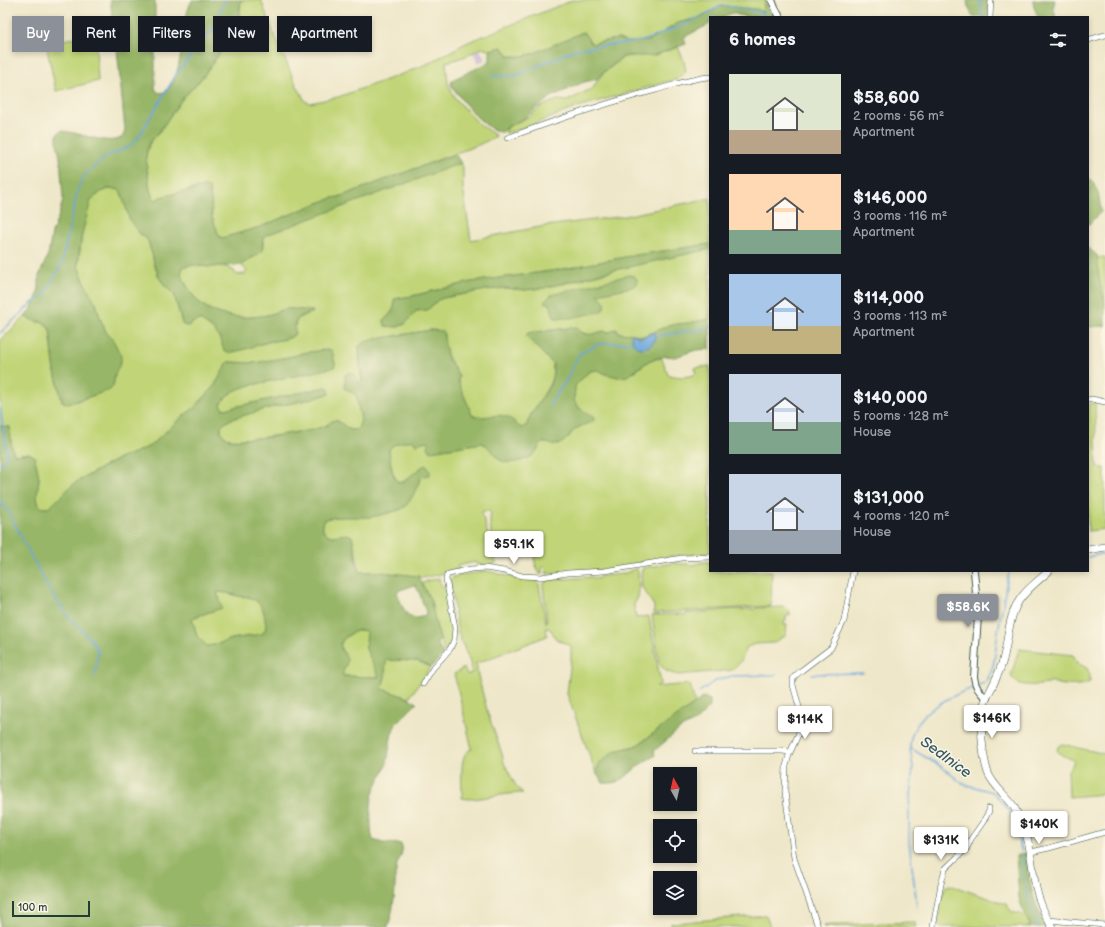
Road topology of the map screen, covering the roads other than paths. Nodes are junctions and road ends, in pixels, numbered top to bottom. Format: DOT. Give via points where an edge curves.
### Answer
graph roads {
  1 [pos="772,0"];
  2 [pos="991,0"];
  3 [pos="779,16"];
  4 [pos="990,16"];
  5 [pos="1105,35"];
  6 [pos="1089,40"];
  7 [pos="709,77"];
  8 [pos="507,138"];
  9 [pos="1089,400"];
  10 [pos="1105,402"];
  11 [pos="1105,547"];
  12 [pos="1089,550"];
  13 [pos="709,557"];
  14 [pos="853,572"];
  15 [pos="974,572"];
  16 [pos="1048,572"];
  17 [pos="423,684"];
  18 [pos="987,698"];
  19 [pos="695,751"];
  20 [pos="790,752"];
  21 [pos="989,808"];
  22 [pos="1105,832"];
  23 [pos="1031,852"];
  24 [pos="1048,920"];
  25 [pos="1105,925"];
  26 [pos="818,927"];
  27 [pos="933,927"];
  28 [pos="1052,927"];
  1 -- 3 [label="street"];
  2 -- 4 [label="street"];
  5 -- 6 [label="street"];
  7 -- 8 [label="street" via="573,114"];
  9 -- 10 [label="street"];
  11 -- 12 [label="main road"];
  13 -- 17 [label="street" via="682,558 604,571 541,577 522,576 485,568 450,574 446,579 455,628 454,640 450,650 433,668"];
  14 -- 20 [label="street" via="844,621 831,648 793,679 801,723"];
  15 -- 18 [label="street" via="978,616 974,682 980,693"];
  16 -- 18 [label="main road" via="1017,604 1001,668"];
  18 -- 23 [label="main road" via="982,709 981,721 987,768 992,781 1019,816"];
  19 -- 20 [label="street"];
  20 -- 26 [label="street" via="786,766 785,792 794,858"];
  21 -- 27 [label="street" via="967,848 945,869"];
  22 -- 23 [label="street"];
  23 -- 24 [label="main road" via="1038,894"];
  24 -- 25 [label="street"];
  24 -- 28 [label="main road"];
}
